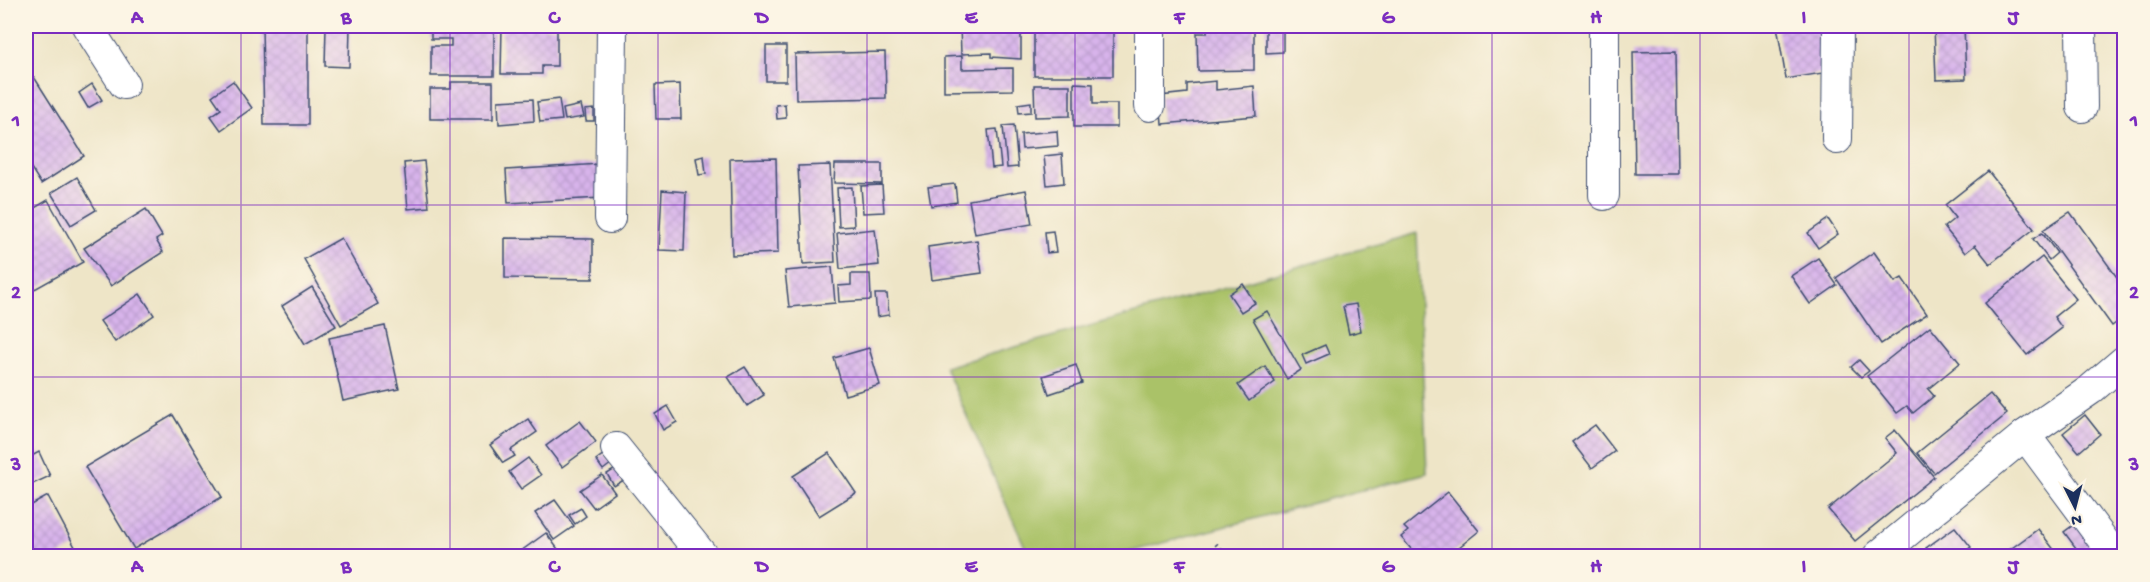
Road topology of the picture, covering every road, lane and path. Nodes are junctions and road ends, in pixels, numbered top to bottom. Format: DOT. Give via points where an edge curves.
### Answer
graph roads {
  1 [pos="87,26"];
  2 [pos="612,26"];
  3 [pos="1150,26"];
  4 [pos="1604,26"];
  5 [pos="1838,26"];
  6 [pos="2081,26"];
  7 [pos="124,84"];
  8 [pos="1150,106"];
  9 [pos="2082,107"];
  10 [pos="1837,139"];
  11 [pos="1604,195"];
  12 [pos="610,218"];
  13 [pos="2124,361"];
  14 [pos="2025,435"];
  15 [pos="616,448"];
  16 [pos="1216,544"];
  17 [pos="703,556"];
  18 [pos="1227,556"];
  19 [pos="1878,556"];
  20 [pos="2115,556"];
  1 -- 7 [label="street"];
  2 -- 12 [label="street"];
  3 -- 8 [label="street"];
  4 -- 11 [label="street"];
  5 -- 10 [label="street"];
  6 -- 9 [label="street"];
  13 -- 14 [label="street"];
  14 -- 19 [label="street"];
  14 -- 20 [label="street"];
  15 -- 17 [label="street"];
  16 -- 18 [label="path"];
}
